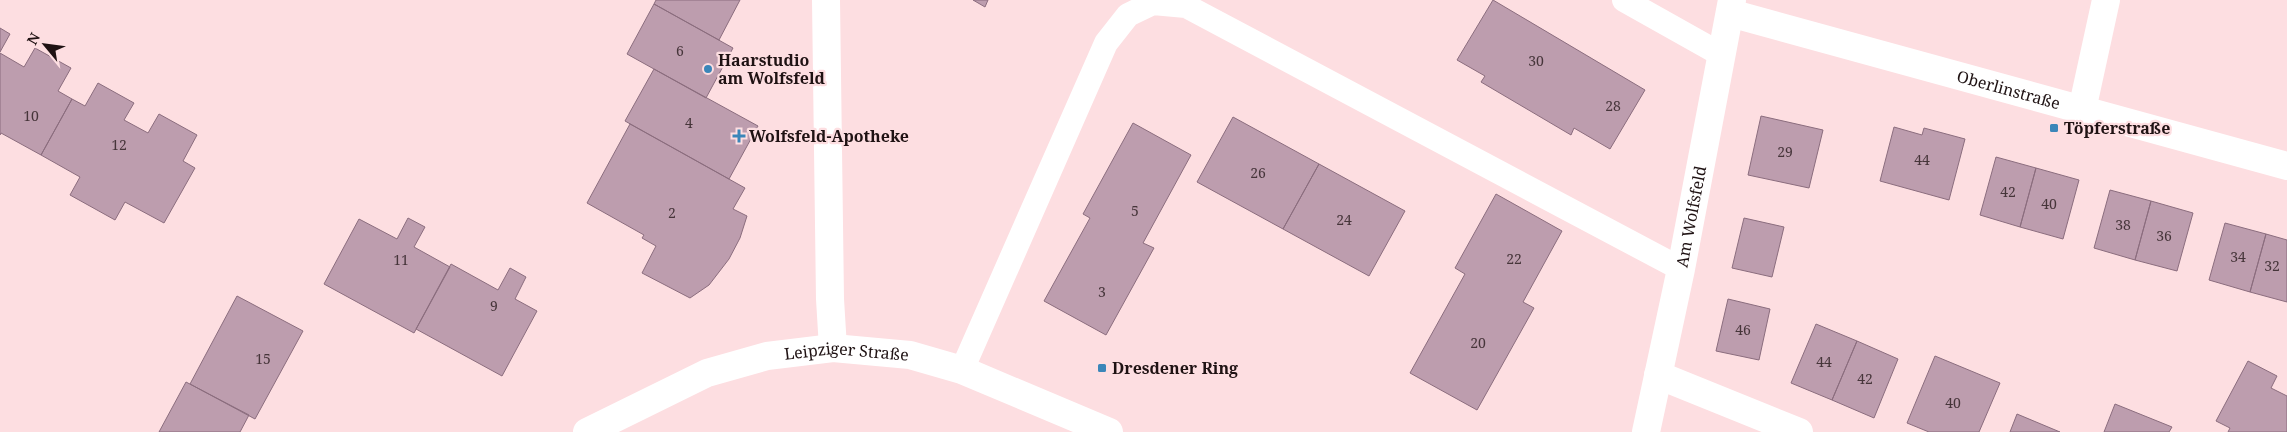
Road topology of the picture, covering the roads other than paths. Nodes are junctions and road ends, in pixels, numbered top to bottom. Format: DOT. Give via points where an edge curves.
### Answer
graph roads {
  1 [pos="826,0"];
  2 [pos="1624,0"];
  3 [pos="2106,0"];
  4 [pos="1731,7"];
  5 [pos="1722,55"];
  6 [pos="2082,110"];
  7 [pos="2287,166"];
  8 [pos="1681,268"];
  9 [pos="832,348"];
  10 [pos="962,370"];
  11 [pos="1658,375"];
  12 [pos="587,432"];
  13 [pos="1109,432"];
  14 [pos="1646,432"];
  15 [pos="1799,432"];
  1 -- 9 [label="street"];
  2 -- 5 [label="lane"];
  3 -- 6 [label="street"];
  4 -- 5 [label="street, Am Wolfsfeld"];
  4 -- 6 [label="street, Oberlinstraße"];
  5 -- 8 [label="street, Am Wolfsfeld"];
  6 -- 7 [label="street, Oberlinstraße"];
  8 -- 10 [label="lane" via="1186,6 1153,3 1128,15 1106,43"];
  8 -- 11 [label="street, Am Wolfsfeld"];
  9 -- 10 [label="street, Leipziger Straße" via="910,355"];
  9 -- 12 [label="street, Leipziger Straße" via="768,356 708,373"];
  10 -- 13 [label="street, Leipziger Straße"];
  11 -- 14 [label="street, Am Wolfsfeld"];
  11 -- 15 [label="street"];
}
